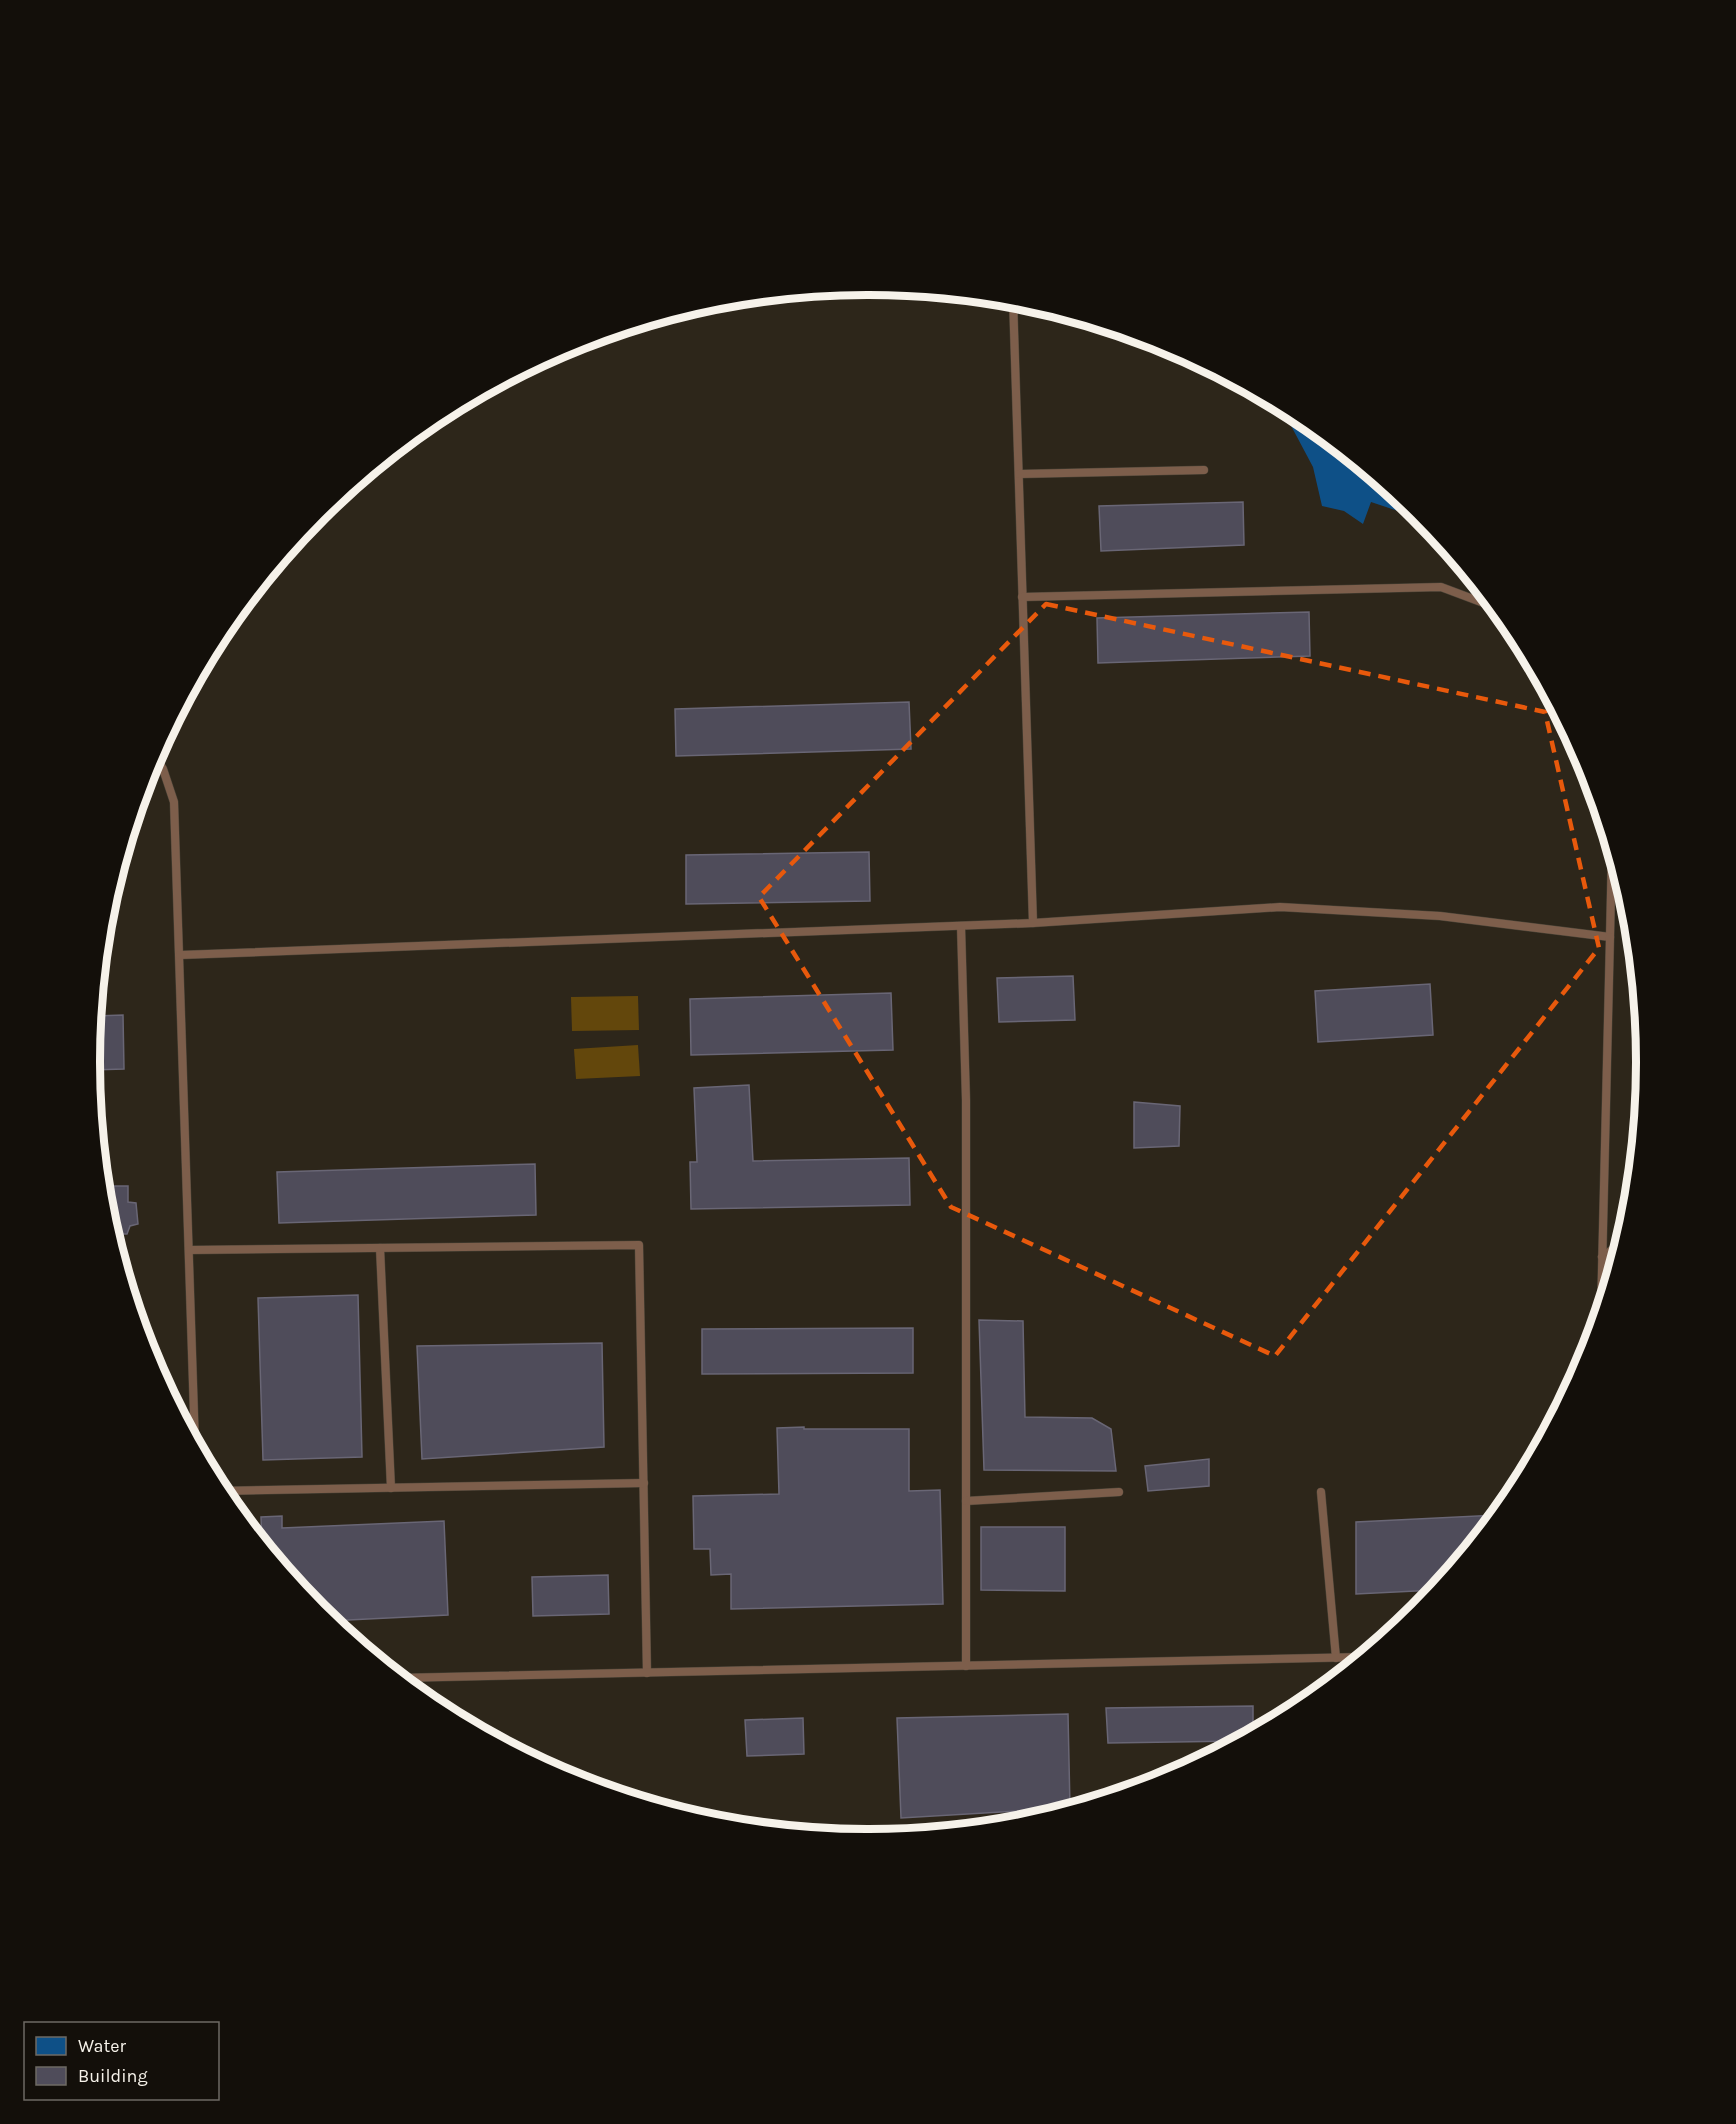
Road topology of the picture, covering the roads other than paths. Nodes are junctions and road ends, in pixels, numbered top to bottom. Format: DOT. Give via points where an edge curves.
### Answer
graph roads {
  1 [pos="1013,308"];
  2 [pos="1204,470"];
  3 [pos="1018,474"];
  4 [pos="1023,597"];
  5 [pos="1482,602"];
  6 [pos="160,765"];
  7 [pos="1611,873"];
  8 [pos="1033,923"];
  9 [pos="961,926"];
  10 [pos="1610,937"];
  11 [pos="180,955"];
  12 [pos="380,1248"];
  13 [pos="189,1250"];
  14 [pos="1612,1250"];
  15 [pos="1602,1257"];
  16 [pos="1601,1287"];
  17 [pos="195,1429"];
  18 [pos="644,1483"];
  19 [pos="392,1488"];
  20 [pos="232,1491"];
  21 [pos="1119,1492"];
  22 [pos="1321,1492"];
  23 [pos="966,1501"];
  24 [pos="1352,1657"];
  25 [pos="1336,1658"];
  26 [pos="966,1666"];
  27 [pos="647,1673"];
  28 [pos="411,1678"];
  1 -- 3 [label="lane"];
  2 -- 3 [label="lane"];
  3 -- 4 [label="lane"];
  4 -- 5 [label="lane" via="1441,587"];
  4 -- 8 [label="lane"];
  6 -- 11 [label="lane" via="174,802"];
  7 -- 10 [label="lane"];
  8 -- 9 [label="lane"];
  8 -- 10 [label="lane" via="1280,907 1440,916"];
  9 -- 11 [label="lane"];
  9 -- 23 [label="lane" via="966,1100"];
  10 -- 15 [label="lane"];
  11 -- 13 [label="lane"];
  12 -- 13 [label="lane"];
  12 -- 18 [label="lane" via="639,1245"];
  12 -- 19 [label="lane"];
  13 -- 17 [label="lane"];
  14 -- 15 [label="lane"];
  15 -- 16 [label="lane"];
  18 -- 19 [label="lane"];
  18 -- 27 [label="lane"];
  19 -- 20 [label="lane"];
  21 -- 23 [label="lane"];
  22 -- 25 [label="lane"];
  23 -- 26 [label="lane"];
  24 -- 25 [label="lane"];
  25 -- 26 [label="lane"];
  26 -- 27 [label="lane"];
  27 -- 28 [label="lane"];
}
